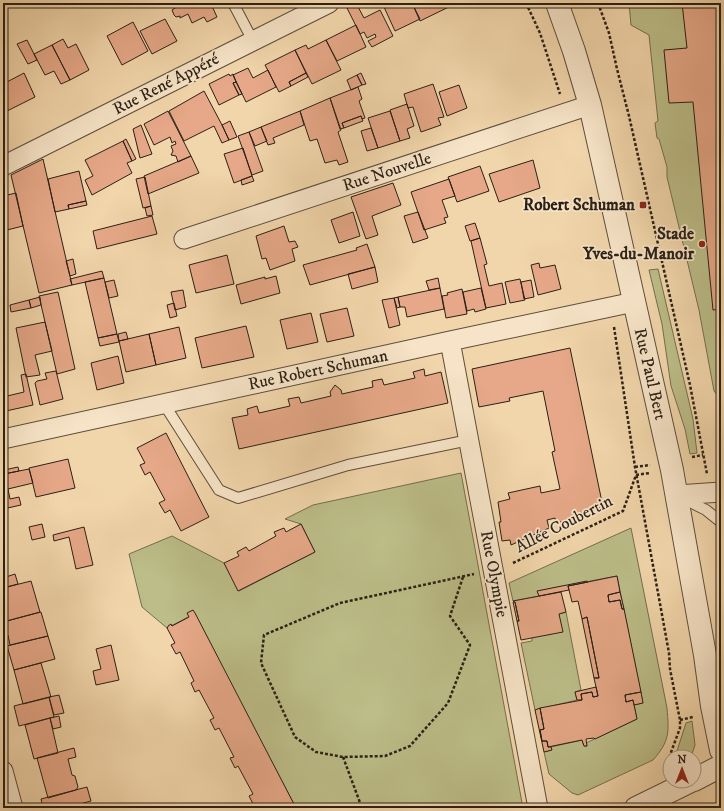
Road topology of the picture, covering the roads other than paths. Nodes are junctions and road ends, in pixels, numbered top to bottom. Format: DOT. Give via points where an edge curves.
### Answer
graph roads {
  1 [pos="233,3"];
  2 [pos="557,3"];
  3 [pos="317,6"];
  4 [pos="253,41"];
  5 [pos="590,104"];
  6 [pos="3,166"];
  7 [pos="184,239"];
  8 [pos="634,302"];
  9 [pos="450,341"];
  10 [pos="164,404"];
  11 [pos="3,439"];
  12 [pos="469,440"];
  13 [pos="716,492"];
  14 [pos="677,496"];
  15 [pos="717,520"];
  16 [pos="721,750"];
  17 [pos="721,766"];
  18 [pos="3,771"];
  19 [pos="702,776"];
  20 [pos="675,789"];
  21 [pos="13,808"];
  22 [pos="538,808"];
  23 [pos="636,808"];
  1 -- 4 [label="lane"];
  2 -- 5 [label="street, Rue Paul Bert"];
  3 -- 4 [label="street, Rue René Appéré"];
  4 -- 6 [label="street, Rue René Appéré"];
  5 -- 7 [label="street, Rue Nouvelle"];
  5 -- 8 [label="street, Rue Paul Bert"];
  8 -- 9 [label="street, Rue Robert Schuman"];
  8 -- 14 [label="street, Rue Paul Bert"];
  9 -- 10 [label="street, Rue Robert Schuman"];
  9 -- 12 [label="street, Rue Olympie"];
  10 -- 11 [label="street, Rue Robert Schuman"];
  10 -- 12 [label="lane" via="219,490 238,498 348,466"];
  12 -- 22 [label="street, Rue Olympie"];
  13 -- 14 [label="street"];
  14 -- 15 [label="lane" via="706,510"];
  14 -- 16 [label="street, Rue Paul Bert"];
  17 -- 19 [label="street"];
  18 -- 21 [label="street"];
  20 -- 23 [label="street"];
}
